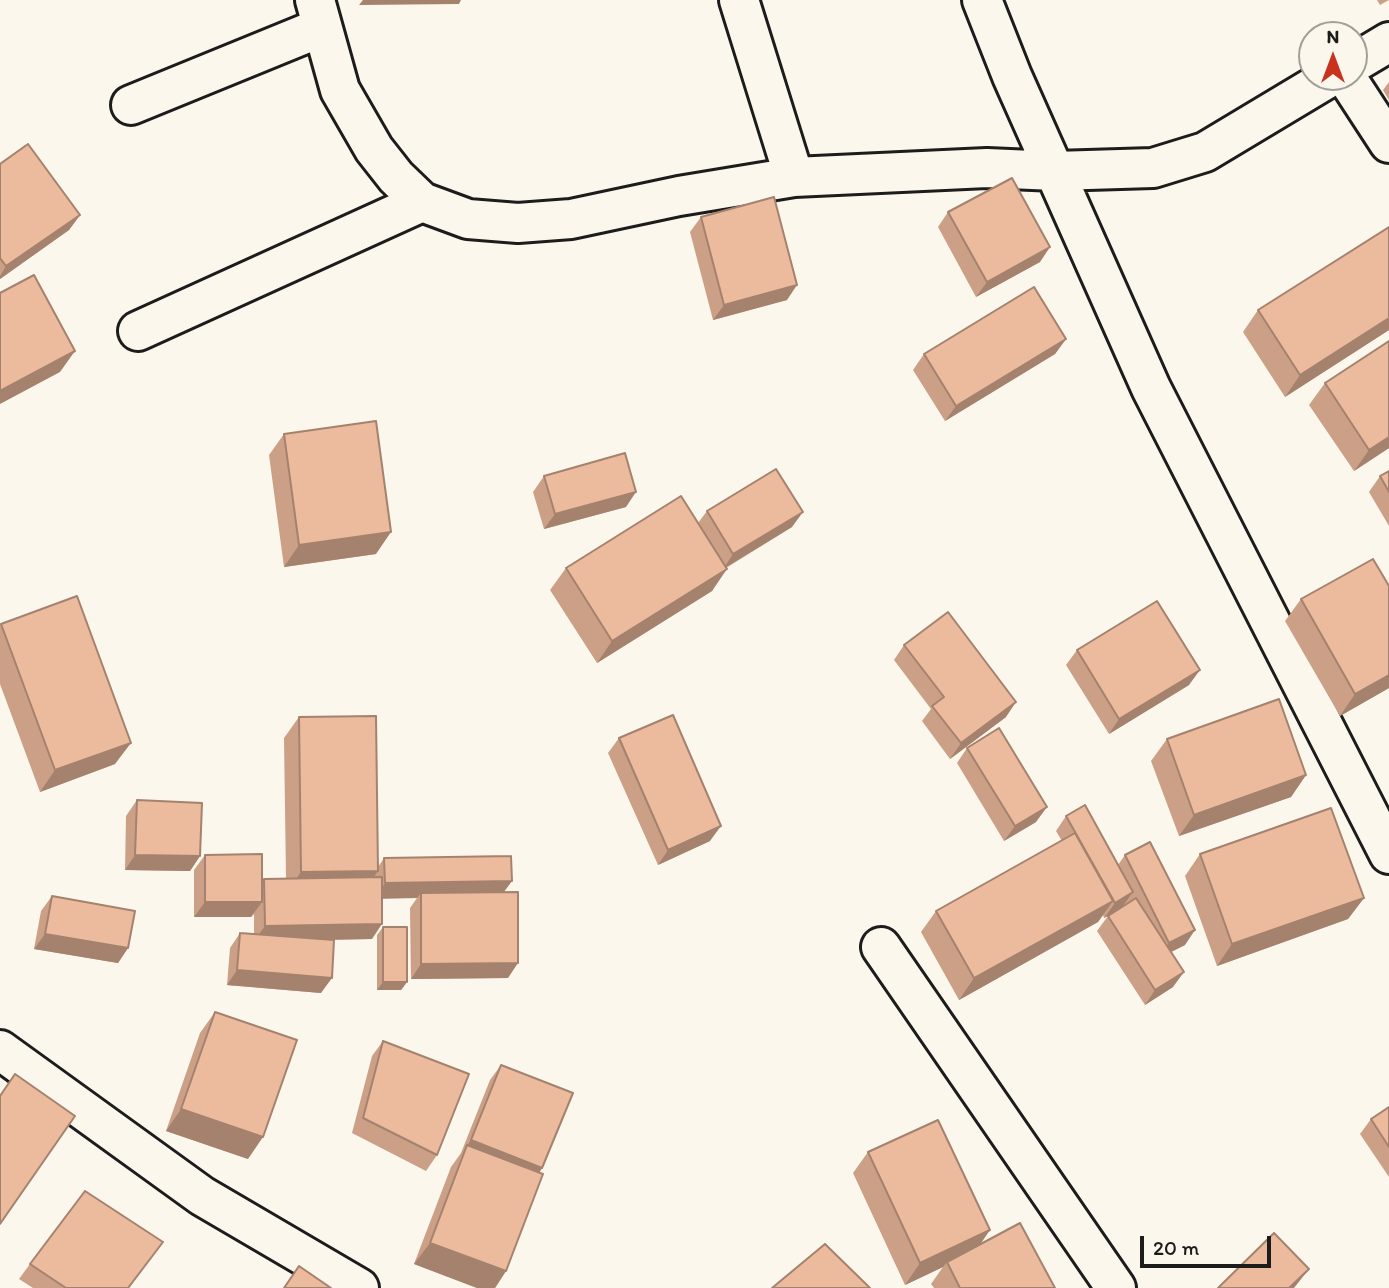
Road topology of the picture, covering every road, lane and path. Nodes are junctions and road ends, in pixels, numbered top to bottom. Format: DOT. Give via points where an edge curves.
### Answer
graph roads {
  1 [pos="739,0"];
  2 [pos="982,0"];
  3 [pos="319,13"];
  4 [pos="1389,43"];
  5 [pos="1368,55"];
  6 [pos="1307,91"];
  7 [pos="1355,91"];
  8 [pos="131,105"];
  9 [pos="1389,143"];
  10 [pos="1055,171"];
  11 [pos="794,177"];
  12 [pos="422,202"];
  13 [pos="138,331"];
  14 [pos="1389,854"];
  15 [pos="881,947"];
  16 [pos="0,1050"];
  17 [pos="359,1288"];
  18 [pos="1116,1288"];
  1 -- 11 [label="street"];
  2 -- 10 [label="street"];
  3 -- 8 [label="street"];
  3 -- 12 [label="street" via="340,90 396,177"];
  4 -- 5 [label="street"];
  6 -- 10 [label="street" via="1205,152 1153,167"];
  7 -- 9 [label="street"];
  10 -- 11 [label="street" via="987,168"];
  10 -- 14 [label="street" via="1152,388"];
  11 -- 12 [label="street" via="571,219 518,223 468,219"];
  12 -- 13 [label="street"];
  15 -- 18 [label="street"];
  16 -- 17 [label="street" via="201,1196"];
}
